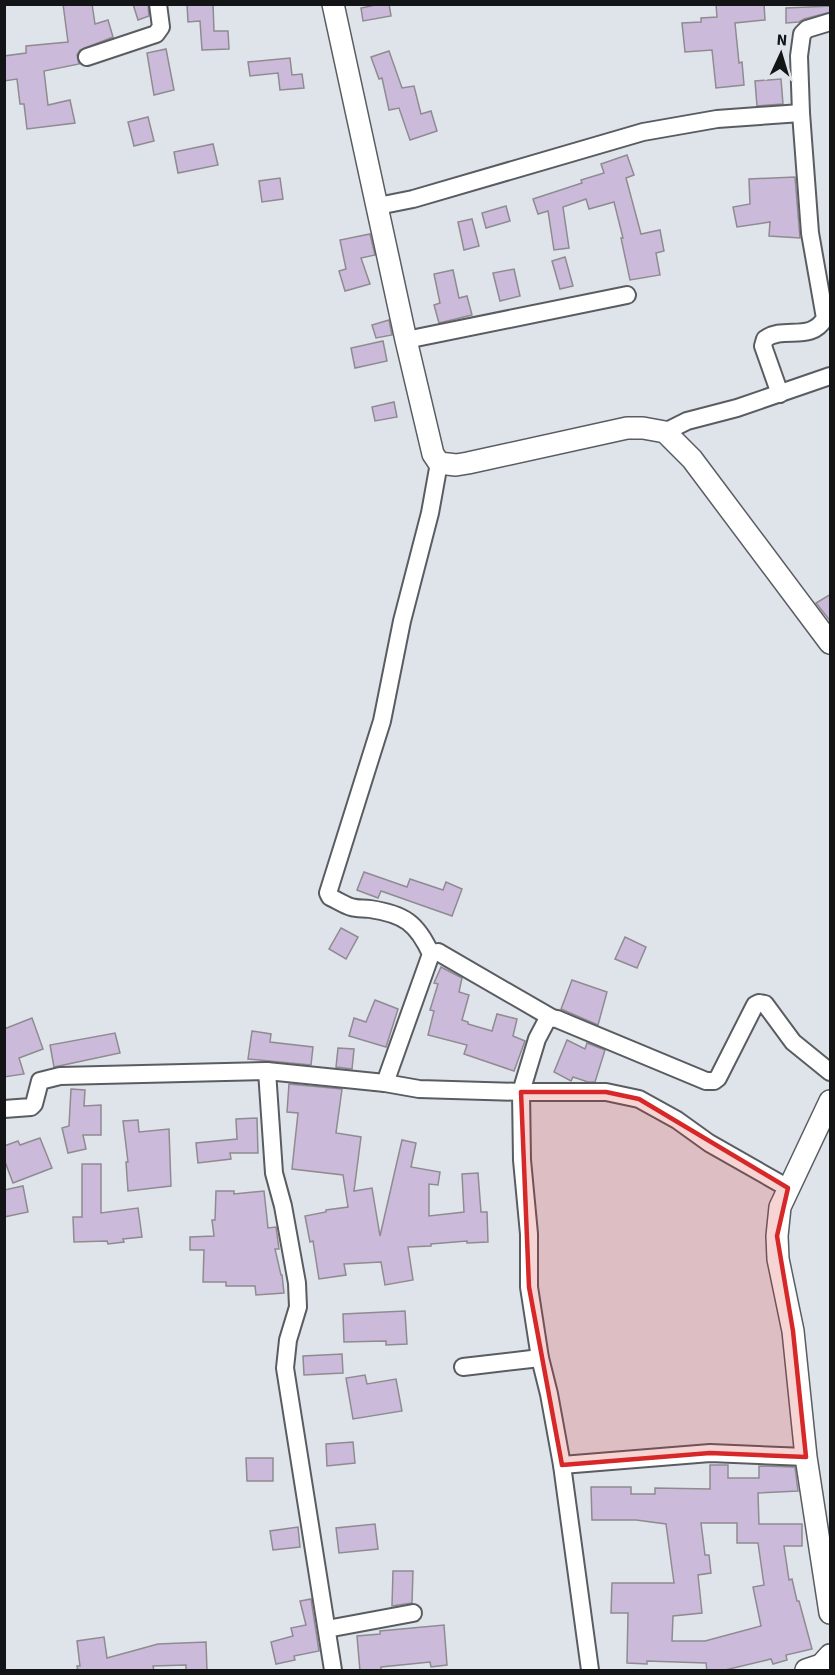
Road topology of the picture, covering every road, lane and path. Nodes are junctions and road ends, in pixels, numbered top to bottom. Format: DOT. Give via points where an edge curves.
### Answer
graph roads {
  1 [pos="158,4"];
  2 [pos="333,4"];
  3 [pos="831,22"];
  4 [pos="87,57"];
  5 [pos="801,113"];
  6 [pos="378,206"];
  7 [pos="627,295"];
  8 [pos="406,340"];
  9 [pos="831,376"];
  10 [pos="780,394"];
  11 [pos="665,432"];
  12 [pos="439,463"];
  13 [pos="831,643"];
  14 [pos="430,954"];
  15 [pos="552,1018"];
  16 [pos="267,1071"];
  17 [pos="831,1072"];
  18 [pos="385,1083"];
  19 [pos="521,1092"];
  20 [pos="831,1101"];
  21 [pos="4,1109"];
  22 [pos="788,1188"];
  23 [pos="540,1358"];
  24 [pos="463,1367"];
  25 [pos="806,1457"];
  26 [pos="562,1465"];
  27 [pos="827,1561"];
  28 [pos="413,1613"];
  29 [pos="831,1613"];
  30 [pos="327,1629"];
  31 [pos="830,1656"];
  32 [pos="333,1671"];
  33 [pos="590,1671"];
  34 [pos="806,1671"];
  1 -- 4 [label="street" via="162,21 156,34"];
  2 -- 6 [label="street"];
  3 -- 5 [label="street" via="802,34"];
  5 -- 6 [label="street" via="717,119 643,132"];
  5 -- 10 [label="street" via="810,233 825,318 808,332 771,334 765,339 763,346"];
  6 -- 8 [label="street"];
  7 -- 8 [label="street"];
  8 -- 12 [label="street" via="433,454"];
  9 -- 10 [label="street"];
  10 -- 11 [label="street" via="687,421"];
  11 -- 12 [label="street" via="627,428 468,463"];
  11 -- 13 [label="street" via="710,481"];
  12 -- 14 [label="street" via="382,721 328,893 352,908 403,917 422,935"];
  14 -- 15 [label="street" via="438,952"];
  14 -- 18 [label="street"];
  15 -- 17 [label="street" via="714,1081 755,1005 765,1004 793,1042"];
  15 -- 19 [label="street" via="546,1021 537,1039"];
  16 -- 18 [label="street"];
  16 -- 21 [label="street" via="60,1076 40,1081 31,1107"];
  16 -- 30 [label="street" via="274,1173 297,1283 298,1307 285,1368"];
  18 -- 19 [label="street" via="419,1089"];
  19 -- 22 [label="street" via="606,1092 639,1099"];
  19 -- 23 [label="street" via="529,1287"];
  20 -- 22 [label="street"];
  22 -- 25 [label="street" via="780,1207 778,1259 793,1331"];
  23 -- 24 [label="street"];
  23 -- 26 [label="street"];
  25 -- 26 [label="street" via="710,1453"];
  25 -- 27 [label="street"];
  26 -- 33 [label="street"];
  27 -- 29 [label="street"];
  28 -- 30 [label="street"];
  30 -- 32 [label="street"];
  31 -- 34 [label="street"];
}
